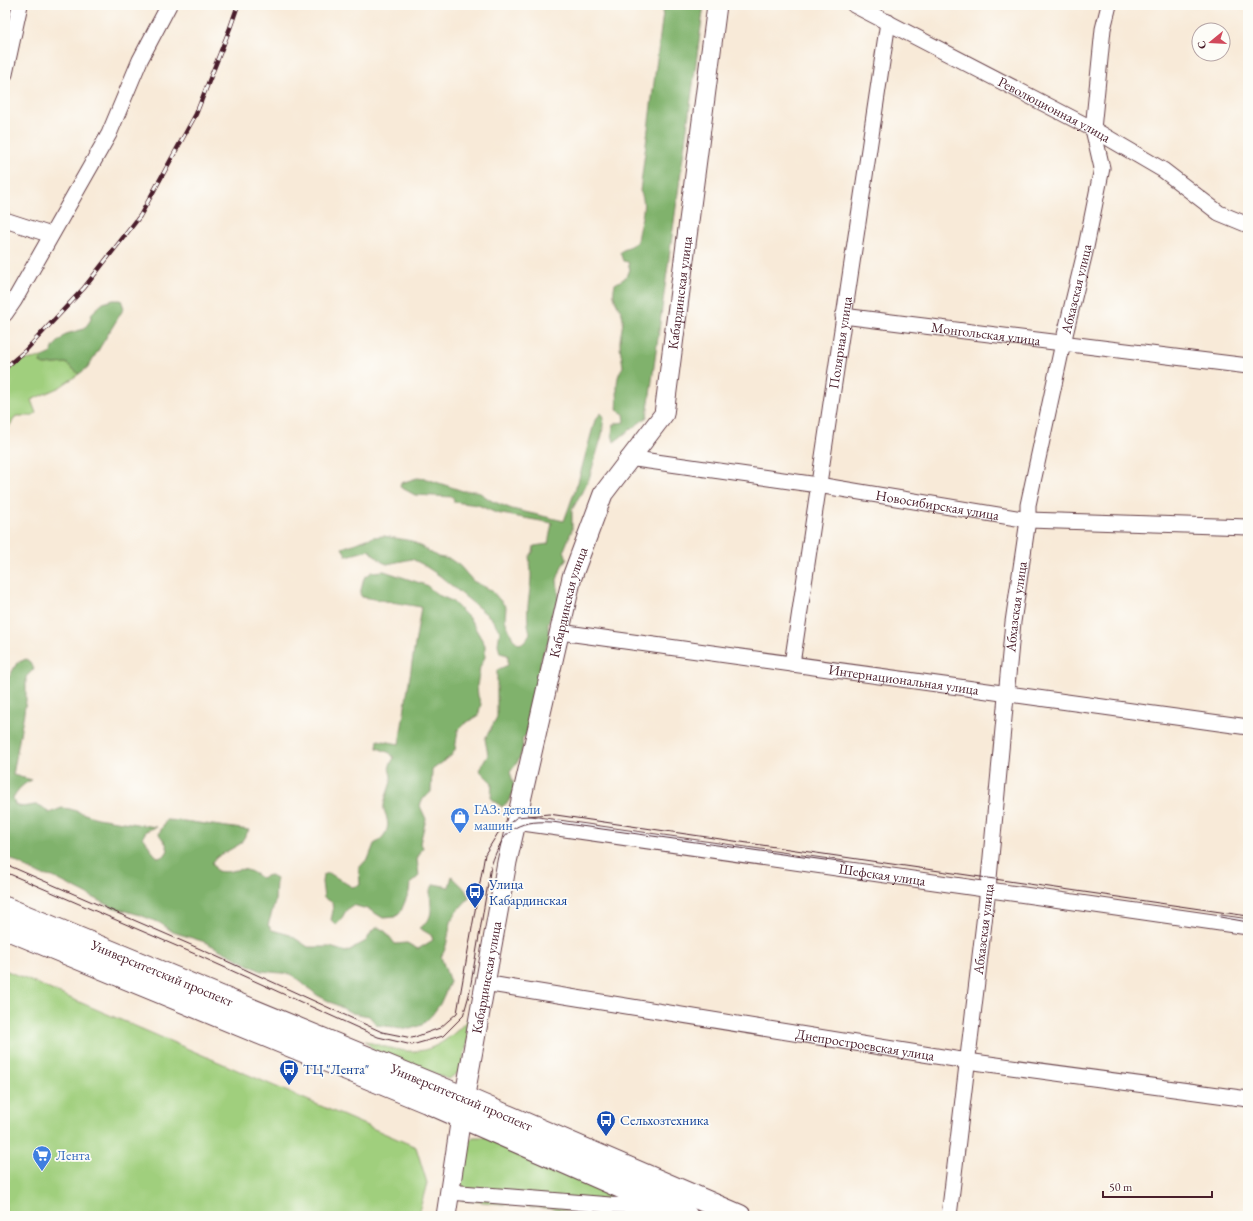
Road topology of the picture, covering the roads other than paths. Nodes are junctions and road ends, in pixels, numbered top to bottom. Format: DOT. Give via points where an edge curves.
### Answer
graph roads {
  1 [pos="20,5"];
  2 [pos="169,5"];
  3 [pos="717,5"];
  4 [pos="854,5"];
  5 [pos="1110,5"];
  6 [pos="888,22"];
  7 [pos="5,74"];
  8 [pos="1093,129"];
  9 [pos="5,220"];
  10 [pos="1248,225"];
  11 [pos="51,234"];
  12 [pos="5,314"];
  13 [pos="843,316"];
  14 [pos="1063,343"];
  15 [pos="1248,366"];
  16 [pos="628,458"];
  17 [pos="818,485"];
  18 [pos="1028,520"];
  19 [pos="1248,527"];
  20 [pos="560,632"];
  21 [pos="792,664"];
  22 [pos="1005,693"];
  23 [pos="1248,727"];
  24 [pos="516,822"];
  25 [pos="988,889"];
  26 [pos="5,908"];
  27 [pos="1248,927"];
  28 [pos="5,928"];
  29 [pos="484,982"];
  30 [pos="967,1061"];
  31 [pos="1248,1099"];
  32 [pos="463,1107"];
  33 [pos="449,1192"];
  34 [pos="666,1207"];
  35 [pos="446,1216"];
  36 [pos="687,1216"];
  37 [pos="740,1216"];
  38 [pos="949,1216"];
  1 -- 7 [label="street"];
  2 -- 11 [label="street" via="140,60 109,134"];
  3 -- 16 [label="street, Кабардинская улица" via="664,414"];
  4 -- 6 [label="street, Революционная улица"];
  5 -- 8 [label="street, Абхазская улица" via="1103,29"];
  6 -- 8 [label="street, Революционная улица"];
  6 -- 13 [label="street, Полярная улица"];
  8 -- 10 [label="street, Революционная улица" via="1163,170 1219,213"];
  8 -- 14 [label="street, Абхазская улица" via="1102,168"];
  9 -- 11 [label="street"];
  11 -- 12 [label="street"];
  13 -- 14 [label="street, Монгольская улица"];
  13 -- 17 [label="street, Полярная улица"];
  14 -- 15 [label="street, Монгольская улица"];
  14 -- 18 [label="street, Абхазская улица" via="1028,505"];
  16 -- 17 [label="street, Новосибирская улица"];
  16 -- 20 [label="street, Кабардинская улица" via="603,494 572,577"];
  17 -- 18 [label="street, Новосибирская улица"];
  17 -- 21 [label="street, Полярная улица"];
  18 -- 19 [label="street, Новосибирская улица"];
  18 -- 22 [label="street, Абхазская улица"];
  20 -- 21 [label="street, Интернациональная улица"];
  20 -- 24 [label="street, Кабардинская улица"];
  21 -- 22 [label="street, Интернациональная улица"];
  22 -- 23 [label="street, Интернациональная улица"];
  22 -- 25 [label="street, Абхазская улица"];
  24 -- 25 [label="street, Шефская улица"];
  24 -- 29 [label="street, Кабардинская улица"];
  25 -- 27 [label="street, Шефская улица"];
  25 -- 30 [label="street, Абхазская улица"];
  26 -- 32 [label="highway, Университетский проспект"];
  28 -- 32 [label="highway, Университетский проспект"];
  29 -- 30 [label="street, Днепростроевская улица"];
  29 -- 32 [label="street, Кабардинская улица"];
  30 -- 31 [label="street, Днепростроевская улица"];
  30 -- 38 [label="street, Абхазская улица"];
  32 -- 33 [label="street, Кабардинская улица"];
  32 -- 34 [label="highway, Университетский проспект"];
  32 -- 37 [label="highway, Университетский проспект"];
  33 -- 34 [label="street"];
  33 -- 35 [label="street, Кабардинская улица"];
  34 -- 36 [label="highway, Университетский проспект"];
}
